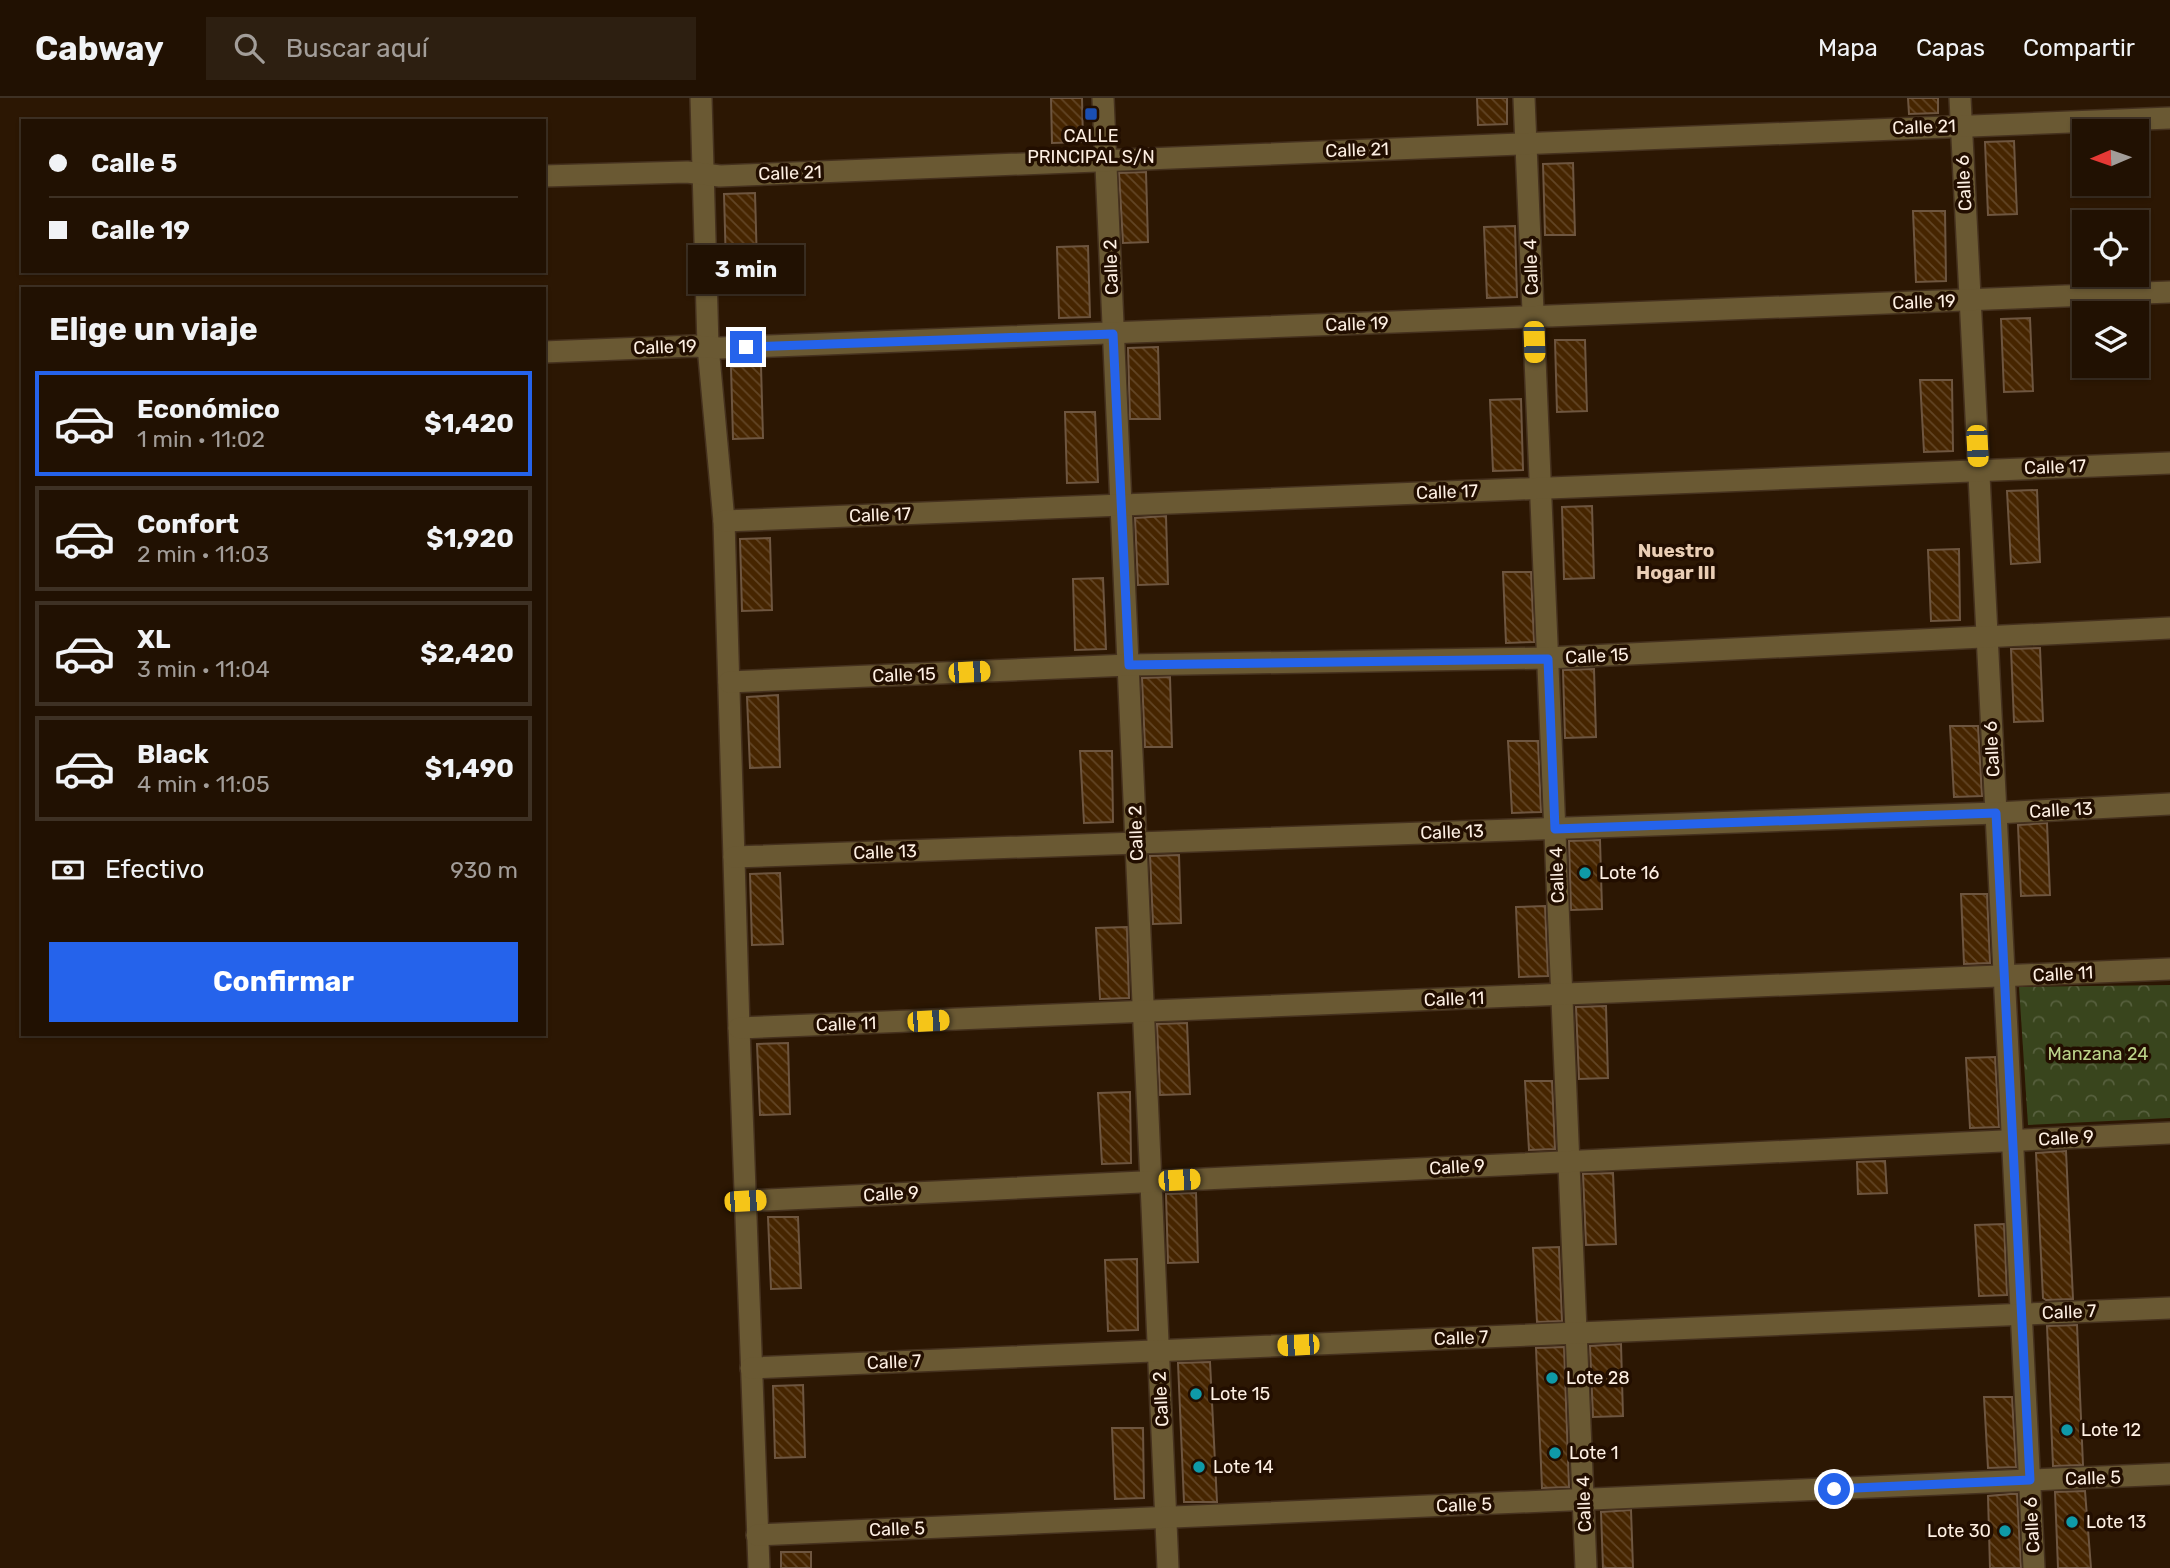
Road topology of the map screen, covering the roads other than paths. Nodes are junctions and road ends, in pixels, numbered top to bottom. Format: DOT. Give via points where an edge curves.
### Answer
graph roads {
  1 [pos="701,98"];
  2 [pos="1103,98"];
  3 [pos="1524,98"];
  4 [pos="1960,98"];
  5 [pos="2170,118"];
  6 [pos="1961,126"];
  7 [pos="1525,143"];
  8 [pos="1106,160"];
  9 [pos="703,175"];
  10 [pos="546,176"];
  11 [pos="2170,292"];
  12 [pos="1970,300"];
  13 [pos="1533,317"];
  14 [pos="1113,334"];
  15 [pos="708,345"];
  16 [pos="546,352"];
  17 [pos="2170,463"];
  18 [pos="1979,470"];
  19 [pos="1540,488"];
  20 [pos="1121,505"];
  21 [pos="724,521"];
  22 [pos="2170,628"];
  23 [pos="1987,637"];
  24 [pos="1548,659"];
  25 [pos="1129,665"];
  26 [pos="729,682"];
  27 [pos="2170,804"];
  28 [pos="1996,813"];
  29 [pos="1555,829"];
  30 [pos="1136,843"];
  31 [pos="734,857"];
  32 [pos="2170,969"];
  33 [pos="2004,977"];
  34 [pos="1562,995"];
  35 [pos="1143,1012"];
  36 [pos="738,1028"];
  37 [pos="2170,1133"];
  38 [pos="2012,1141"];
  39 [pos="1569,1162"];
  40 [pos="1151,1182"];
  41 [pos="745,1201"];
  42 [pos="2170,1308"];
  43 [pos="2021,1314"];
  44 [pos="1576,1333"];
  45 [pos="1158,1351"];
  46 [pos="751,1368"];
  47 [pos="2170,1474"];
  48 [pos="2030,1480"];
  49 [pos="1584,1500"];
  50 [pos="1166,1518"];
  51 [pos="757,1535"];
  52 [pos="759,1568"];
  53 [pos="1168,1568"];
  54 [pos="1586,1568"];
  55 [pos="2034,1568"];
  1 -- 9 [label="street"];
  2 -- 8 [label="street, Calle 2"];
  3 -- 7 [label="street, Calle 4"];
  4 -- 6 [label="street, Calle 6"];
  5 -- 6 [label="street, Calle 21"];
  6 -- 7 [label="street, Calle 21"];
  6 -- 12 [label="street, Calle 6"];
  7 -- 8 [label="street, Calle 21"];
  7 -- 13 [label="street, Calle 4"];
  8 -- 9 [label="street, Calle 21"];
  8 -- 14 [label="street, Calle 2"];
  9 -- 10 [label="street, Calle 21"];
  9 -- 15 [label="street"];
  11 -- 12 [label="street, Calle 19"];
  12 -- 13 [label="street, Calle 19"];
  12 -- 18 [label="street, Calle 6"];
  13 -- 14 [label="street, Calle 19"];
  13 -- 19 [label="street, Calle 4"];
  14 -- 15 [label="street, Calle 19"];
  14 -- 20 [label="street, Calle 2"];
  15 -- 16 [label="street, Calle 19"];
  15 -- 21 [label="street"];
  17 -- 18 [label="street, Calle 17"];
  18 -- 19 [label="street, Calle 17"];
  18 -- 23 [label="street, Calle 6"];
  19 -- 20 [label="street, Calle 17"];
  19 -- 24 [label="street, Calle 4"];
  20 -- 21 [label="street, Calle 17"];
  20 -- 25 [label="street, Calle 2"];
  21 -- 26 [label="street"];
  22 -- 23 [label="street, Calle 15"];
  23 -- 24 [label="street, Calle 15"];
  23 -- 28 [label="street, Calle 6"];
  24 -- 25 [label="street, Calle 15"];
  24 -- 29 [label="street, Calle 4"];
  25 -- 26 [label="street, Calle 15"];
  25 -- 30 [label="street, Calle 2"];
  26 -- 31 [label="street"];
  27 -- 28 [label="street, Calle 13"];
  28 -- 29 [label="street, Calle 13"];
  28 -- 33 [label="street, Calle 6"];
  29 -- 30 [label="street, Calle 13"];
  29 -- 34 [label="street, Calle 4"];
  30 -- 31 [label="street, Calle 13"];
  30 -- 35 [label="street, Calle 2"];
  31 -- 36 [label="street"];
  32 -- 33 [label="street, Calle 11"];
  33 -- 34 [label="street, Calle 11"];
  33 -- 38 [label="street, Calle 6"];
  34 -- 35 [label="street, Calle 11"];
  34 -- 39 [label="street, Calle 4"];
  35 -- 36 [label="street, Calle 11"];
  35 -- 40 [label="street, Calle 2"];
  36 -- 41 [label="street"];
  37 -- 38 [label="street, Calle 9"];
  38 -- 39 [label="street, Calle 9"];
  38 -- 43 [label="street, Calle 6"];
  39 -- 40 [label="street, Calle 9"];
  39 -- 44 [label="street, Calle 4"];
  40 -- 41 [label="street, Calle 9"];
  40 -- 45 [label="street, Calle 2"];
  41 -- 46 [label="street"];
  42 -- 43 [label="street, Calle 7"];
  43 -- 44 [label="street, Calle 7"];
  43 -- 48 [label="street, Calle 6"];
  44 -- 45 [label="street, Calle 7"];
  44 -- 49 [label="street, Calle 4"];
  45 -- 46 [label="street, Calle 7"];
  45 -- 50 [label="street, Calle 2"];
  46 -- 51 [label="street"];
  47 -- 48 [label="street, Calle 5"];
  48 -- 49 [label="street, Calle 5"];
  48 -- 55 [label="street, Calle 6"];
  49 -- 50 [label="street, Calle 5"];
  49 -- 54 [label="street, Calle 4"];
  50 -- 51 [label="street, Calle 5"];
  50 -- 53 [label="street, Calle 2"];
  51 -- 52 [label="street"];
}
